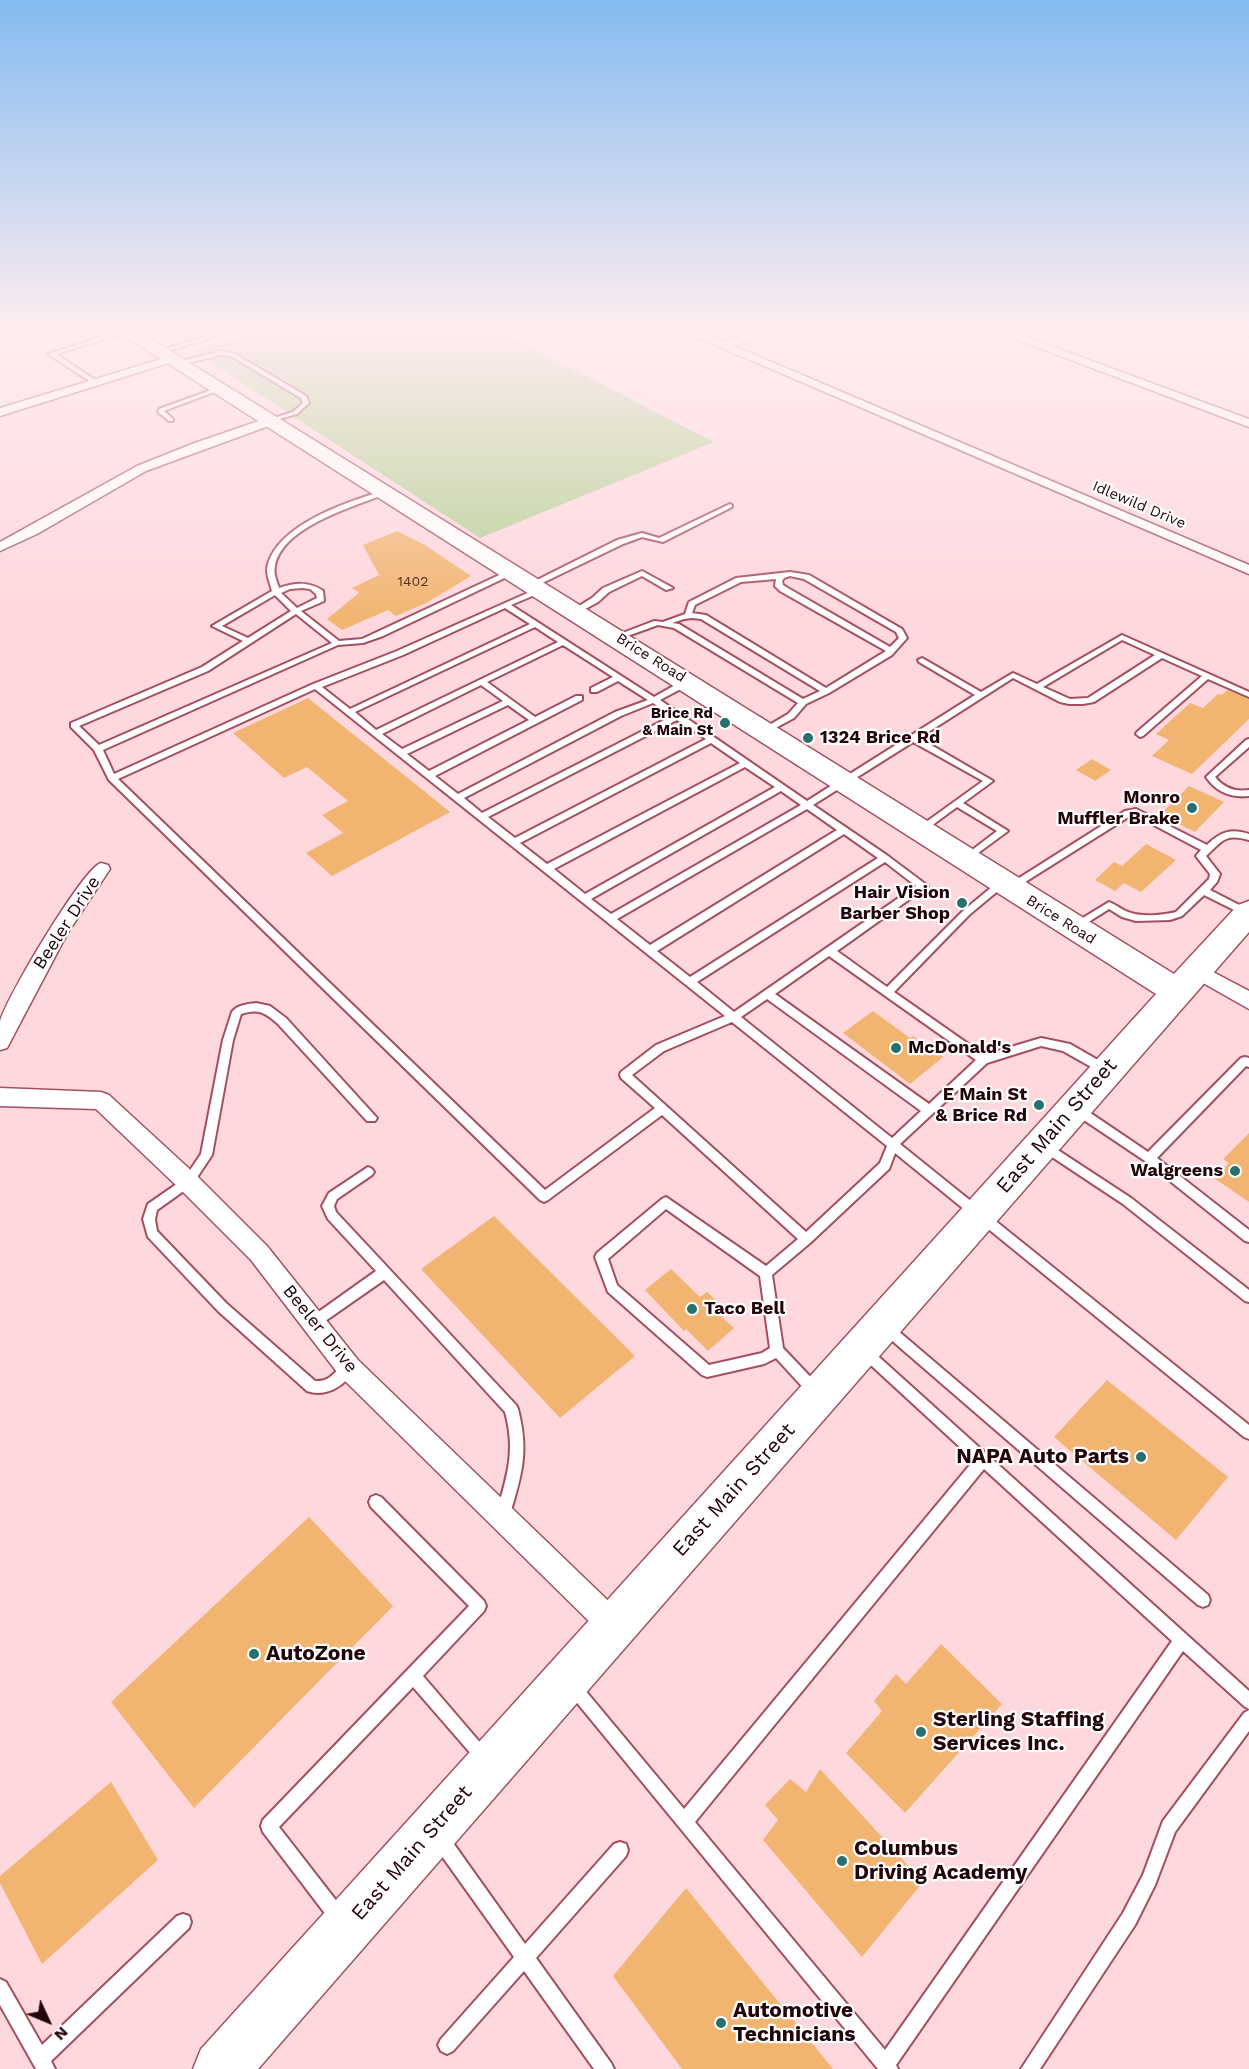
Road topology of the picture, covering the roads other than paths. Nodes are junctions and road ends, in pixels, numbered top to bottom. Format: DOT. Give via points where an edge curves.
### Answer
graph roads {
  1 [pos="257,426"];
  2 [pos="277,426"];
  3 [pos="910,426"];
  4 [pos="386,492"];
  5 [pos="730,506"];
  6 [pos="0,547"];
  7 [pos="1249,570"];
  8 [pos="513,572"];
  9 [pos="781,576"];
  10 [pos="537,587"];
  11 [pos="669,588"];
  12 [pos="276,592"];
  13 [pos="506,605"];
  14 [pos="296,611"];
  15 [pos="575,611"];
  16 [pos="688,615"];
  17 [pos="535,624"];
  18 [pos="664,624"];
  19 [pos="616,637"];
  20 [pos="249,641"];
  21 [pos="564,642"];
  22 [pos="337,643"];
  23 [pos="892,651"];
  24 [pos="1161,655"];
  25 [pos="922,660"];
  26 [pos="1207,676"];
  27 [pos="619,677"];
  28 [pos="687,681"];
  29 [pos="482,682"];
  30 [pos="316,686"];
  31 [pos="1037,687"];
  32 [pos="594,690"];
  33 [pos="826,691"];
  34 [pos="981,695"];
  35 [pos="1249,695"];
  36 [pos="579,698"];
  37 [pos="654,700"];
  38 [pos="508,702"];
  39 [pos="803,702"];
  40 [pos="349,712"];
  41 [pos="678,716"];
  42 [pos="534,720"];
  43 [pos="765,730"];
  44 [pos="376,733"];
  45 [pos="1140,734"];
  46 [pos="713,739"];
  47 [pos="914,739"];
  48 [pos="1249,742"];
  49 [pos="98,749"];
  50 [pos="401,753"];
  51 [pos="746,763"];
  52 [pos="429,775"];
  53 [pos="112,778"];
  54 [pos="845,781"];
  55 [pos="782,787"];
  56 [pos="1249,793"];
  57 [pos="458,798"];
  58 [pos="957,803"];
  59 [pos="807,805"];
  60 [pos="481,817"];
  61 [pos="844,830"];
  62 [pos="920,830"];
  63 [pos="1249,837"];
  64 [pos="513,843"];
  65 [pos="1208,850"];
  66 [pos="885,858"];
  67 [pos="966,859"];
  68 [pos="101,869"];
  69 [pos="546,869"];
  70 [pos="1006,885"];
  71 [pos="1204,891"];
  72 [pos="583,899"];
  73 [pos="1248,913"];
  74 [pos="610,920"];
  75 [pos="1073,928"];
  76 [pos="650,950"];
  77 [pos="830,951"];
  78 [pos="1186,980"];
  79 [pos="691,981"];
  80 [pos="888,992"];
  81 [pos="768,994"];
  82 [pos="1249,1001"];
  83 [pos="735,1016"];
  84 [pos="0,1041"];
  85 [pos="983,1060"];
  86 [pos="1249,1063"];
  87 [pos="1106,1070"];
  88 [pos="0,1097"];
  89 [pos="1073,1108"];
  90 [pos="662,1109"];
  91 [pos="930,1111"];
  92 [pos="370,1118"];
  93 [pos="893,1144"];
  94 [pos="1041,1144"];
  95 [pos="1149,1158"];
  96 [pos="368,1172"];
  97 [pos="188,1182"];
  98 [pos="980,1213"];
  99 [pos="1249,1237"];
  100 [pos="806,1239"];
  101 [pos="385,1272"];
  102 [pos="766,1272"];
  103 [pos="1249,1297"];
  104 [pos="314,1322"];
  105 [pos="870,1336"];
  106 [pos="777,1351"];
  107 [pos="349,1368"];
  108 [pos="819,1395"];
  109 [pos="1249,1433"];
  110 [pos="983,1459"];
  111 [pos="376,1502"];
  112 [pos="502,1517"];
  113 [pos="1203,1600"];
  114 [pos="614,1626"];
  115 [pos="1182,1640"];
  116 [pos="412,1676"];
  117 [pos="567,1679"];
  118 [pos="1249,1701"];
  119 [pos="1249,1718"];
  120 [pos="490,1765"];
  121 [pos="685,1821"];
  122 [pos="433,1829"];
  123 [pos="620,1850"];
  124 [pos="183,1922"];
  125 [pos="346,1928"];
  126 [pos="524,1957"];
  127 [pos="0,1988"];
  128 [pos="447,2045"];
  129 [pos="43,2064"];
  130 [pos="888,2067"];
  131 [pos="221,2069"];
  132 [pos="605,2069"];
  133 [pos="1030,2069"];
  1 -- 6 [label="street" via="125,476"];
  2 -- 4 [label="main road, Brice Road"];
  3 -- 7 [label="street, Idlewild Drive"];
  4 -- 8 [label="main road, Brice Road"];
  4 -- 12 [label="lane" via="292,534 277,549 270,567"];
  5 -- 10 [label="lane" via="660,540 642,535 621,542"];
  8 -- 10 [label="main road, Brice Road"];
  8 -- 22 [label="lane" via="363,641"];
  9 -- 16 [label="lane" via="739,580 692,604"];
  9 -- 23 [label="lane" via="778,581 783,589"];
  9 -- 23 [label="lane" via="806,578 899,631 903,638"];
  10 -- 13 [label="lane"];
  10 -- 15 [label="main road, Brice Road"];
  11 -- 15 [label="lane" via="642,573"];
  12 -- 14 [label="lane"];
  12 -- 14 [label="lane" via="302,586 320,593 321,599"];
  12 -- 20 [label="lane" via="216,626"];
  13 -- 17 [label="lane"];
  13 -- 30 [label="lane"];
  14 -- 20 [label="lane"];
  14 -- 22 [label="lane"];
  15 -- 19 [label="main road, Brice Road"];
  16 -- 18 [label="lane"];
  16 -- 33 [label="lane" via="703,617"];
  17 -- 21 [label="lane"];
  17 -- 40 [label="lane"];
  18 -- 19 [label="lane"];
  18 -- 39 [label="lane" via="676,626"];
  19 -- 28 [label="main road, Brice Road"];
  20 -- 49 [label="lane" via="205,669 74,725"];
  21 -- 27 [label="lane"];
  21 -- 29 [label="lane"];
  22 -- 49 [label="lane"];
  23 -- 33 [label="lane"];
  24 -- 26 [label="lane"];
  24 -- 31 [label="lane" via="1122,638"];
  24 -- 31 [label="lane" via="1081,704 1064,702"];
  25 -- 34 [label="lane"];
  26 -- 35 [label="lane"];
  26 -- 45 [label="lane"];
  27 -- 32 [label="lane"];
  27 -- 37 [label="lane"];
  28 -- 37 [label="lane"];
  28 -- 43 [label="main road, Brice Road"];
  29 -- 38 [label="lane"];
  29 -- 44 [label="lane"];
  30 -- 40 [label="lane"];
  30 -- 53 [label="lane"];
  31 -- 34 [label="lane" via="1013,675"];
  33 -- 39 [label="lane"];
  34 -- 47 [label="lane"];
  36 -- 42 [label="lane"];
  37 -- 41 [label="lane"];
  37 -- 57 [label="lane" via="618,714"];
  38 -- 42 [label="lane"];
  38 -- 50 [label="lane"];
  39 -- 43 [label="lane" via="791,716"];
  40 -- 44 [label="lane"];
  41 -- 46 [label="lane"];
  41 -- 60 [label="lane"];
  42 -- 52 [label="lane"];
  43 -- 54 [label="main road, Brice Road"];
  44 -- 50 [label="lane"];
  46 -- 51 [label="lane"];
  46 -- 64 [label="lane"];
  47 -- 54 [label="lane"];
  47 -- 58 [label="lane" via="989,781"];
  48 -- 56 [label="lane" via="1210,777 1222,788"];
  49 -- 53 [label="lane"];
  50 -- 52 [label="lane"];
  51 -- 55 [label="lane"];
  51 -- 69 [label="lane"];
  52 -- 57 [label="lane"];
  53 -- 90 [label="lane" via="544,1197"];
  54 -- 59 [label="lane"];
  54 -- 62 [label="main road, Brice Road"];
  55 -- 59 [label="lane"];
  55 -- 72 [label="lane"];
  57 -- 60 [label="lane"];
  58 -- 62 [label="lane"];
  58 -- 67 [label="lane" via="1003,831"];
  59 -- 61 [label="lane"];
  59 -- 74 [label="lane"];
  60 -- 64 [label="lane"];
  61 -- 66 [label="lane"];
  61 -- 76 [label="lane"];
  62 -- 67 [label="main road, Brice Road"];
  63 -- 65 [label="lane" via="1224,834"];
  64 -- 69 [label="lane"];
  65 -- 70 [label="lane" via="1136,812 1128,813"];
  65 -- 71 [label="lane" via="1201,856 1215,874 1215,880"];
  66 -- 77 [label="lane" via="923,886"];
  66 -- 79 [label="lane"];
  67 -- 70 [label="main road, Brice Road"];
  68 -- 84 [label="street, Beeler Drive" via="76,900"];
  69 -- 72 [label="lane"];
  70 -- 75 [label="main road, Brice Road"];
  70 -- 80 [label="lane" via="966,913"];
  71 -- 73 [label="lane"];
  71 -- 75 [label="lane" via="1179,914 1170,917 1136,918 1109,905"];
  72 -- 74 [label="lane"];
  73 -- 78 [label="main road, East Main Street"];
  74 -- 76 [label="lane"];
  75 -- 78 [label="main road, Brice Road"];
  76 -- 79 [label="lane"];
  77 -- 80 [label="lane"];
  77 -- 81 [label="lane"];
  78 -- 82 [label="street, Brice Road"];
  78 -- 87 [label="main road, East Main Street"];
  79 -- 83 [label="lane"];
  80 -- 85 [label="lane"];
  81 -- 83 [label="lane"];
  81 -- 91 [label="lane"];
  83 -- 90 [label="lane" via="660,1048 625,1075"];
  83 -- 93 [label="lane"];
  85 -- 87 [label="lane" via="1041,1042 1066,1047"];
  85 -- 91 [label="lane"];
  86 -- 95 [label="lane" via="1245,1061"];
  87 -- 89 [label="main road, East Main Street"];
  88 -- 97 [label="street, Beeler Drive" via="100,1101"];
  89 -- 94 [label="main road, East Main Street"];
  89 -- 95 [label="lane"];
  90 -- 100 [label="lane"];
  91 -- 93 [label="lane"];
  92 -- 97 [label="lane" via="282,1021 267,1008 251,1006 237,1012 206,1155"];
  93 -- 98 [label="lane"];
  93 -- 100 [label="lane" via="885,1166"];
  94 -- 98 [label="main road, East Main Street"];
  94 -- 103 [label="lane" via="1127,1201"];
  95 -- 99 [label="lane"];
  96 -- 101 [label="lane" via="333,1197 328,1206"];
  97 -- 104 [label="street, Beeler Drive" via="259,1253"];
  97 -- 107 [label="lane" via="152,1207 152,1233 222,1307 312,1388 333,1385"];
  98 -- 105 [label="main road, East Main Street"];
  98 -- 109 [label="lane"];
  100 -- 102 [label="lane"];
  101 -- 104 [label="lane"];
  101 -- 112 [label="lane" via="511,1409 518,1431 519,1458"];
  102 -- 106 [label="lane"];
  102 -- 106 [label="lane" via="666,1202 601,1257 612,1288 707,1371 764,1358"];
  104 -- 107 [label="street, Beeler Drive"];
  105 -- 108 [label="main road, East Main Street"];
  105 -- 110 [label="lane"];
  105 -- 113 [label="lane"];
  106 -- 108 [label="lane"];
  107 -- 112 [label="street, Beeler Drive"];
  108 -- 114 [label="main road, East Main Street"];
  110 -- 115 [label="lane"];
  110 -- 121 [label="lane"];
  111 -- 116 [label="lane" via="479,1606"];
  112 -- 114 [label="street, Beeler Drive"];
  114 -- 117 [label="main road, East Main Street"];
  115 -- 118 [label="lane"];
  115 -- 130 [label="lane"];
  116 -- 120 [label="lane"];
  116 -- 125 [label="lane" via="269,1827"];
  117 -- 120 [label="main road, East Main Street"];
  117 -- 121 [label="lane"];
  119 -- 133 [label="lane" via="1169,1827 1129,1919"];
  120 -- 122 [label="main road, East Main Street"];
  121 -- 130 [label="lane"];
  122 -- 125 [label="main road, East Main Street"];
  122 -- 126 [label="lane"];
  123 -- 126 [label="lane"];
  124 -- 129 [label="lane"];
  125 -- 131 [label="main road, East Main Street"];
  126 -- 128 [label="lane"];
  126 -- 132 [label="lane"];
  127 -- 129 [label="lane"];
}
